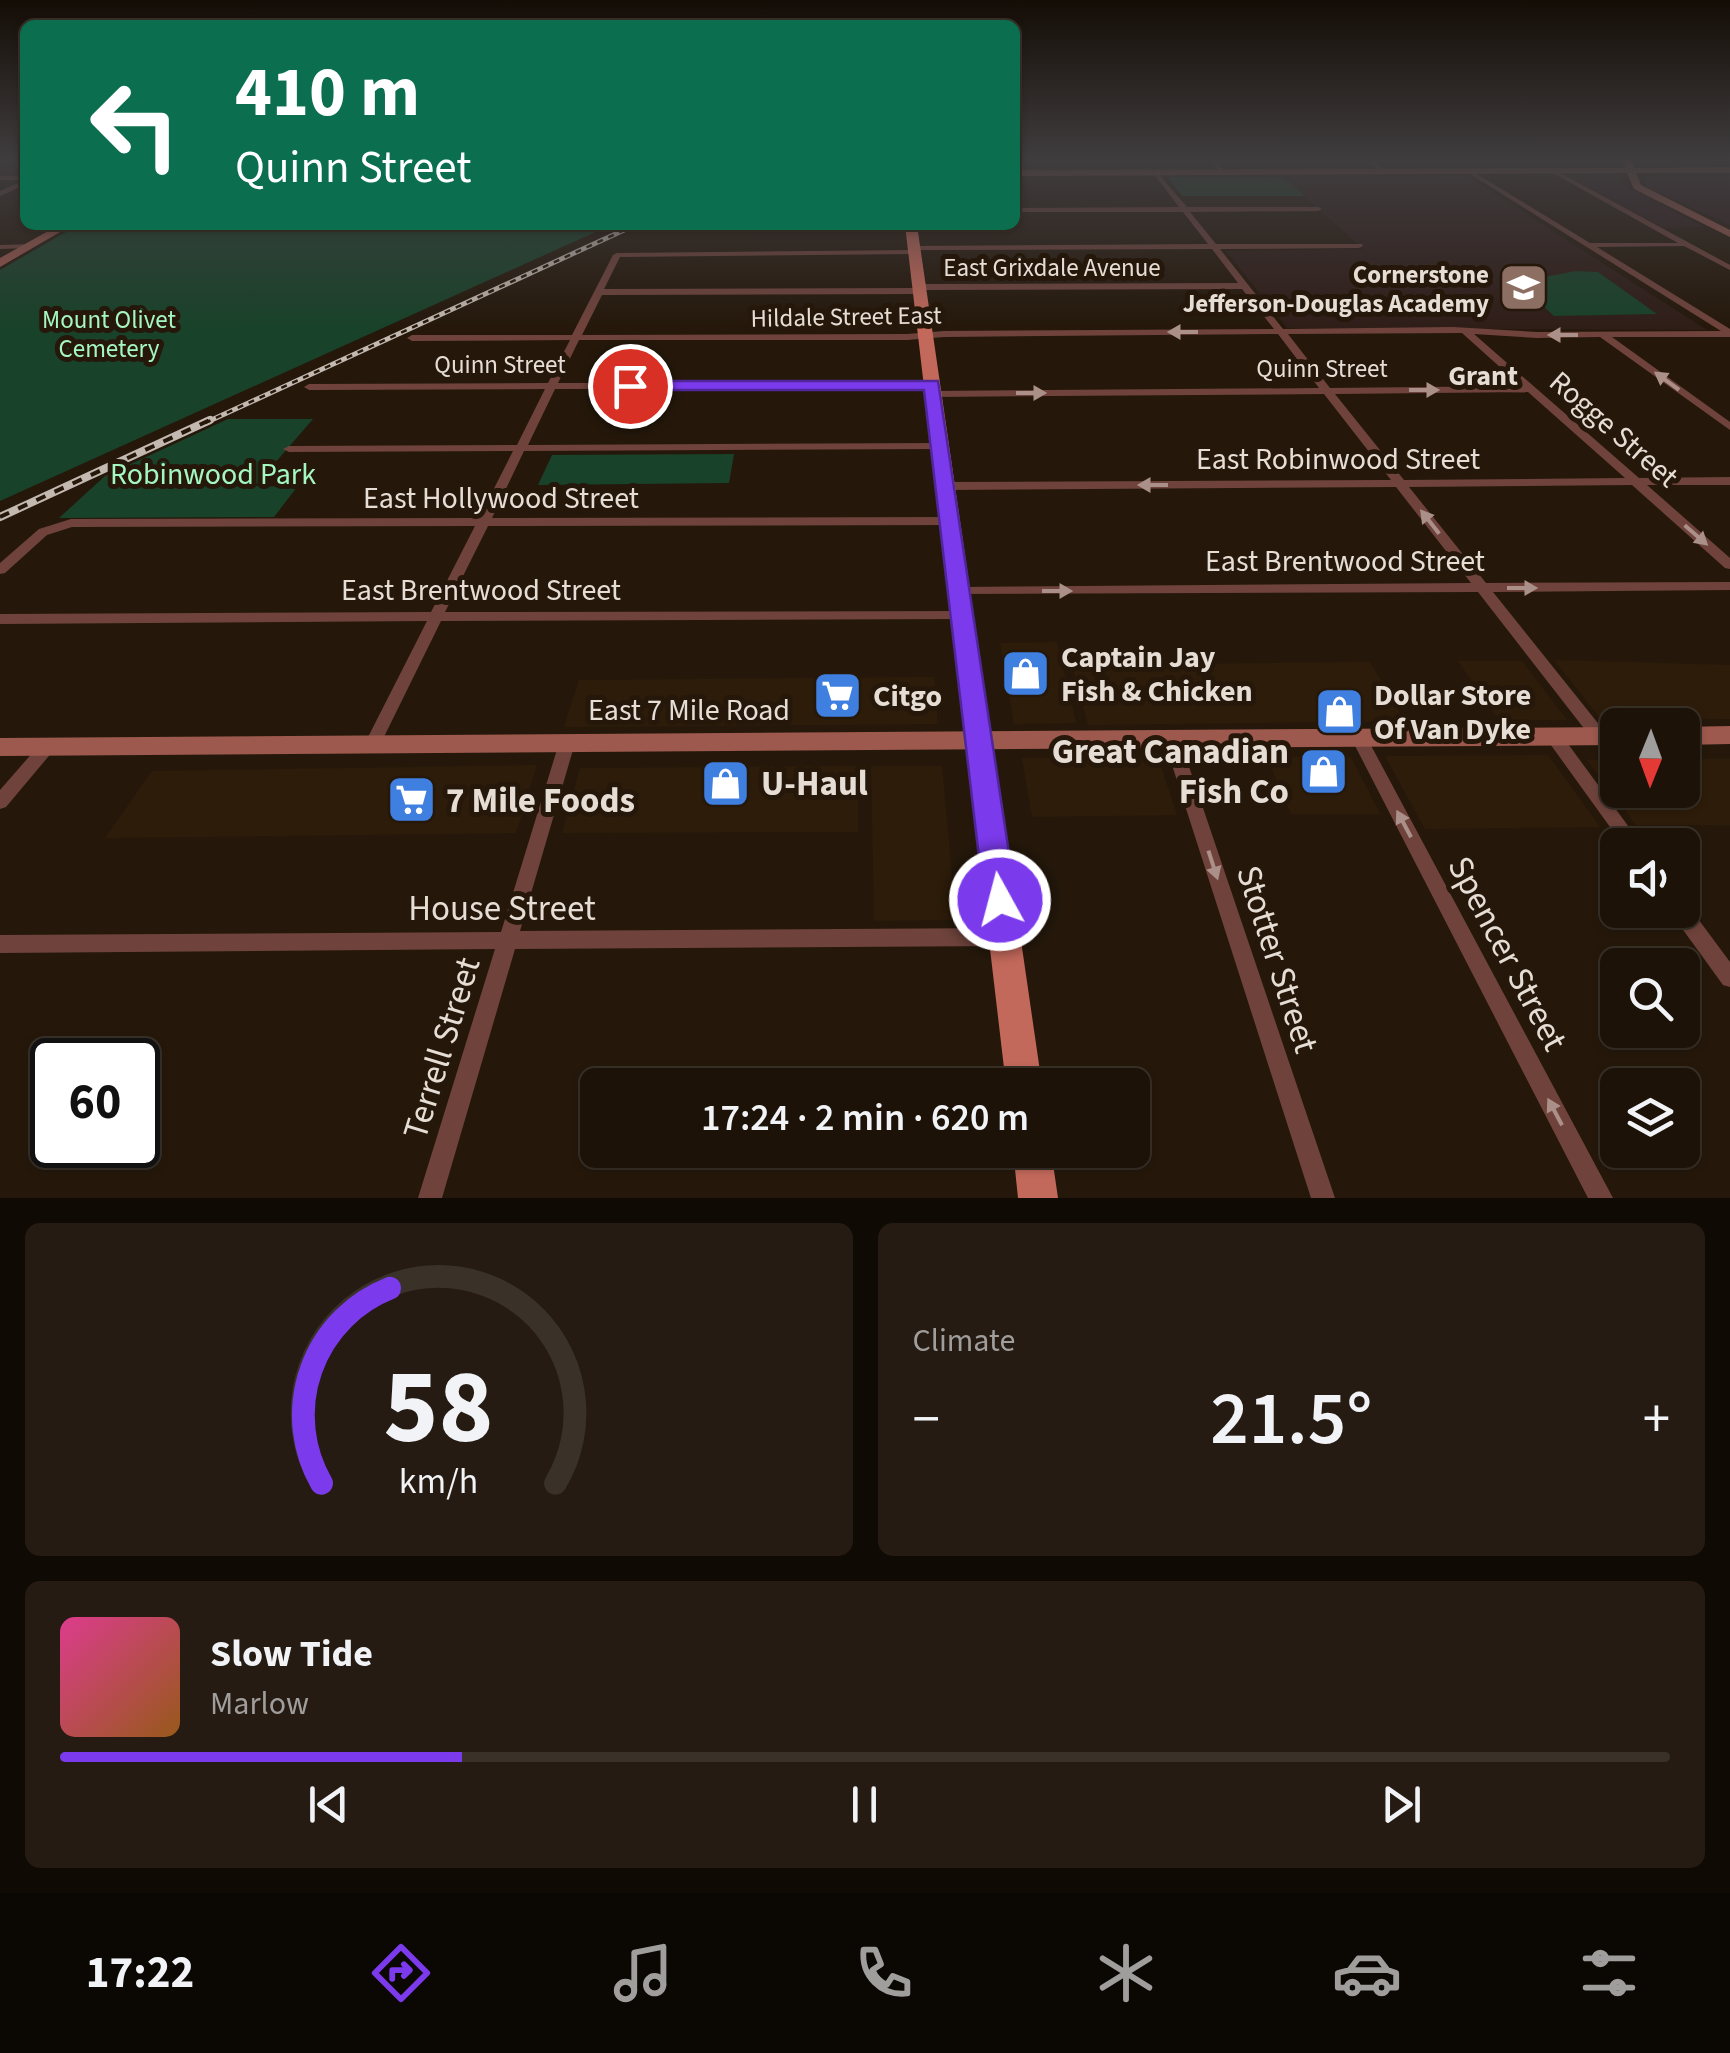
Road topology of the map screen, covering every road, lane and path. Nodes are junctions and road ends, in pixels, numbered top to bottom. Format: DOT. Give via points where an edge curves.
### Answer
graph roads {
  1 [pos="1189,215"];
  2 [pos="1539,215"];
  3 [pos="1634,215"];
  4 [pos="1693,215"];
  5 [pos="33,230"];
  6 [pos="58,230"];
  7 [pos="911,230"];
  8 [pos="1730,234"];
  9 [pos="1687,244"];
  10 [pos="1588,245"];
  11 [pos="30,246"];
  12 [pos="1359,246"];
  13 [pos="1,247"];
  14 [pos="1214,247"];
  15 [pos="914,250"];
  16 [pos="0,263"];
  17 [pos="1730,268"];
  18 [pos="1245,286"];
  19 [pos="919,289"];
  20 [pos="598,292"];
  21 [pos="1466,331"];
  22 [pos="1280,332"];
  23 [pos="1603,334"];
  24 [pos="1730,334"];
  25 [pos="926,336"];
  26 [pos="412,338"];
  27 [pos="576,338"];
  28 [pos="551,386"];
  29 [pos="309,387"];
  30 [pos="932,389"];
  31 [pos="1531,389"];
  32 [pos="1327,391"];
  33 [pos="1730,426"];
  34 [pos="940,446"];
  35 [pos="289,448"];
  36 [pos="520,448"];
  37 [pos="1730,481"];
  38 [pos="1636,482"];
  39 [pos="1400,483"];
  40 [pos="946,486"];
  41 [pos="950,522"];
  42 [pos="482,523"];
  43 [pos="1730,565"];
  44 [pos="0,570"];
  45 [pos="1730,586"];
  46 [pos="1482,588"];
  47 [pos="960,591"];
  48 [pos="962,614"];
  49 [pos="435,618"];
  50 [pos="0,620"];
  51 [pos="1600,727"];
  52 [pos="1730,735"];
  53 [pos="1600,736"];
  54 [pos="1700,736"];
  55 [pos="1554,737"];
  56 [pos="1358,738"];
  57 [pos="1172,740"];
  58 [pos="980,741"];
  59 [pos="566,744"];
  60 [pos="372,745"];
  61 [pos="47,746"];
  62 [pos="0,747"];
  63 [pos="0,802"];
  64 [pos="1621,828"];
  65 [pos="1693,928"];
  66 [pos="1005,937"];
  67 [pos="507,940"];
  68 [pos="0,944"];
  69 [pos="1730,978"];
  70 [pos="1022,1068"];
  71 [pos="1034,1168"];
  72 [pos="430,1198"];
  73 [pos="1038,1198"];
  74 [pos="1324,1198"];
  75 [pos="1601,1198"];
  1 -- 14 [label="street"];
  2 -- 10 [label="street"];
  3 -- 9 [label="street"];
  4 -- 8 [label="street"];
  5 -- 13 [label="street"];
  6 -- 11 [label="street"];
  7 -- 15 [label="main road"];
  9 -- 10 [label="street"];
  9 -- 17 [label="street"];
  10 -- 24 [label="street"];
  11 -- 13 [label="street"];
  11 -- 16 [label="street"];
  12 -- 14 [label="street"];
  14 -- 15 [label="street"];
  14 -- 18 [label="street"];
  15 -- 19 [label="main road"];
  15 -- 20 [label="street" via="628,252 616,256"];
  18 -- 19 [label="street, East Grixdale Avenue"];
  18 -- 22 [label="street"];
  19 -- 20 [label="street, East Grixdale Avenue"];
  19 -- 25 [label="main road"];
  20 -- 27 [label="street"];
  21 -- 22 [label="street, Hildale Street East"];
  23 -- 21 [label="street, Hildale Street East, one-way"];
  21 -- 31 [label="street, Rogge Street"];
  22 -- 25 [label="street, Hildale Street East, one-way"];
  22 -- 32 [label="street"];
  23 -- 24 [label="street, Hildale Street East"];
  33 -- 23 [label="street, one-way"];
  25 -- 27 [label="street, Hildale Street East"];
  25 -- 30 [label="main road"];
  26 -- 27 [label="street, Hildale Street East"];
  27 -- 28 [label="street"];
  28 -- 29 [label="street, Quinn Street"];
  28 -- 30 [label="street, Quinn Street"];
  28 -- 36 [label="street"];
  30 -- 32 [label="street, Quinn Street, one-way"];
  30 -- 34 [label="main road"];
  32 -- 31 [label="street, Quinn Street, one-way"];
  31 -- 38 [label="street, Rogge Street"];
  32 -- 39 [label="street"];
  34 -- 36 [label="street"];
  34 -- 40 [label="main road"];
  35 -- 36 [label="street"];
  36 -- 42 [label="street"];
  37 -- 38 [label="street, East Robinwood Street"];
  38 -- 39 [label="street, East Robinwood Street"];
  38 -- 43 [label="street, Rogge Street, one-way"];
  39 -- 40 [label="street, East Robinwood Street, one-way"];
  46 -- 39 [label="street, one-way"];
  40 -- 41 [label="main road"];
  41 -- 42 [label="street, East Hollywood Street"];
  41 -- 47 [label="main road"];
  42 -- 44 [label="street, East Hollywood Street" via="72,523 53,528"];
  42 -- 49 [label="street"];
  46 -- 45 [label="street, East Brentwood Street, one-way"];
  47 -- 46 [label="street, East Brentwood Street, one-way"];
  46 -- 51 [label="street"];
  47 -- 48 [label="main road"];
  48 -- 49 [label="street, East Brentwood Street"];
  48 -- 58 [label="main road"];
  49 -- 50 [label="street, East Brentwood Street"];
  49 -- 60 [label="street"];
  52 -- 54 [label="street"];
  53 -- 55 [label="street, East 7 Mile Road"];
  55 -- 56 [label="street, East 7 Mile Road"];
  55 -- 64 [label="street"];
  56 -- 57 [label="street, East 7 Mile Road"];
  75 -- 56 [label="street, Spencer Street, one-way"];
  57 -- 58 [label="street, East 7 Mile Road"];
  57 -- 74 [label="street, Stotter Street, one-way"];
  58 -- 59 [label="street, East 7 Mile Road"];
  58 -- 66 [label="main road"];
  59 -- 60 [label="street, East 7 Mile Road"];
  59 -- 67 [label="street, Terrell Street"];
  60 -- 61 [label="street, East 7 Mile Road"];
  61 -- 62 [label="street, East 7 Mile Road"];
  61 -- 63 [label="street"];
  65 -- 69 [label="street"];
  66 -- 67 [label="street, House Street"];
  66 -- 70 [label="main road"];
  67 -- 68 [label="street, House Street"];
  67 -- 72 [label="street, Terrell Street"];
  71 -- 73 [label="main road"];
}
